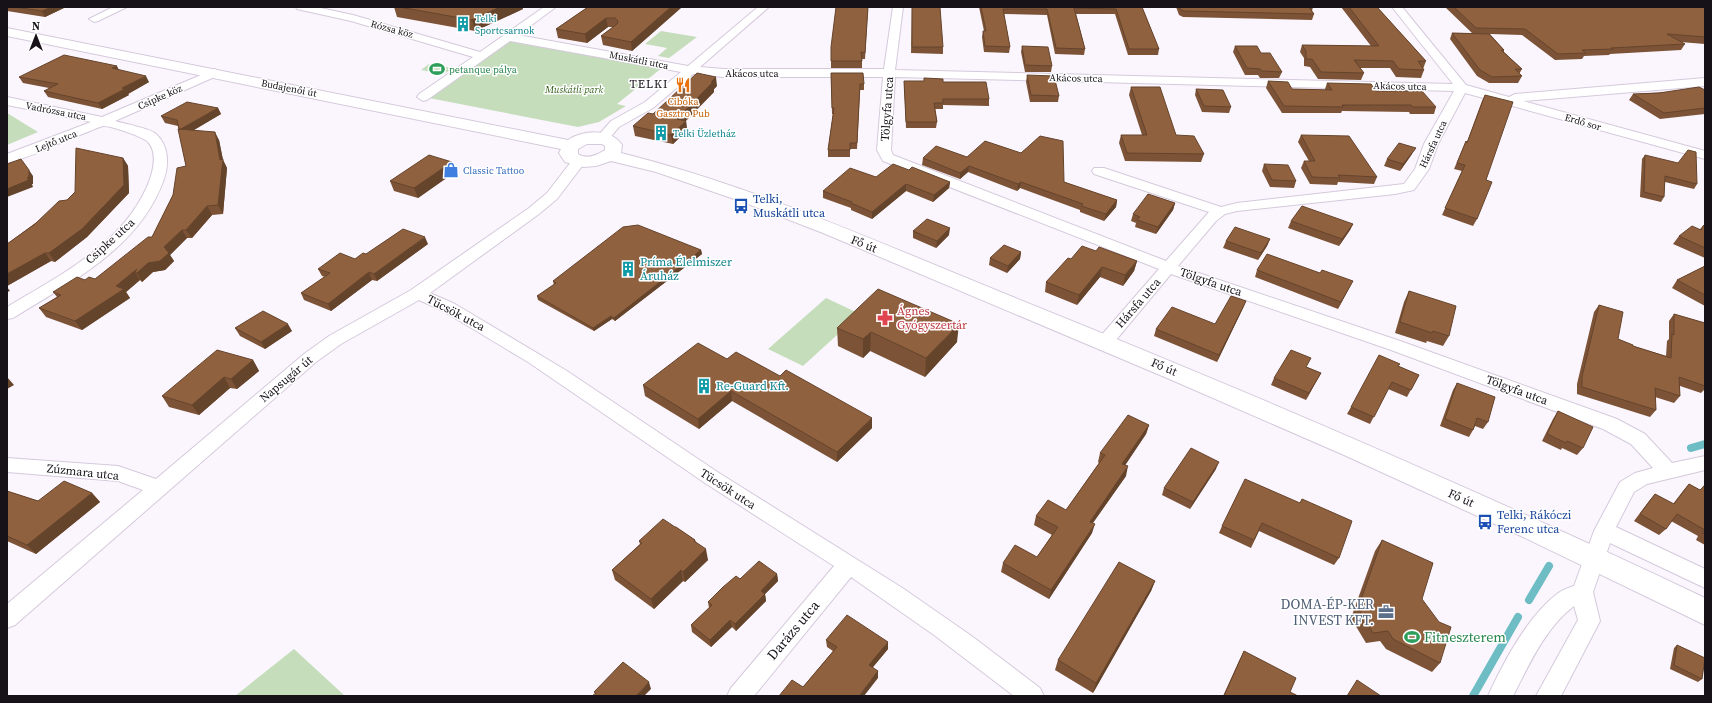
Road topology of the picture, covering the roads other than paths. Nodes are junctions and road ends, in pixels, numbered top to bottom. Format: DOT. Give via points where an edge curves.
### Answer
graph roads {
  1 [pos="122,7"];
  2 [pos="551,7"];
  3 [pos="764,7"];
  4 [pos="898,7"];
  5 [pos="1396,7"];
  6 [pos="308,8"];
  7 [pos="94,18"];
  8 [pos="7,32"];
  9 [pos="509,37"];
  10 [pos="598,42"];
  11 [pos="588,50"];
  12 [pos="482,56"];
  13 [pos="690,70"];
  14 [pos="215,73"];
  15 [pos="889,73"];
  16 [pos="1705,82"];
  17 [pos="1462,88"];
  18 [pos="423,97"];
  19 [pos="1507,99"];
  20 [pos="7,101"];
  21 [pos="105,121"];
  22 [pos="602,138"];
  23 [pos="575,153"];
  24 [pos="1705,154"];
  25 [pos="610,155"];
  26 [pos="7,159"];
  27 [pos="1099,171"];
  28 [pos="1220,211"];
  29 [pos="1169,268"];
  30 [pos="417,294"];
  31 [pos="7,314"];
  32 [pos="1105,342"];
  33 [pos="1705,463"];
  34 [pos="7,465"];
  35 [pos="1667,471"];
  36 [pos="158,487"];
  37 [pos="1604,531"];
  38 [pos="1594,558"];
  39 [pos="848,564"];
  40 [pos="1705,579"];
  41 [pos="1582,592"];
  42 [pos="1705,612"];
  43 [pos="7,618"];
  44 [pos="739,696"];
  45 [pos="1032,696"];
  46 [pos="1500,696"];
  47 [pos="1548,696"];
  1 -- 7 [label="street"];
  2 -- 9 [label="street"];
  3 -- 13 [label="street, Muskátli utca"];
  4 -- 15 [label="street, Tölgyfa utca"];
  5 -- 17 [label="street"];
  6 -- 12 [label="street, Rózsa köz" via="419,36"];
  8 -- 14 [label="main road, Budajenői út"];
  9 -- 11 [label="street, Muskátli utca"];
  9 -- 12 [label="street"];
  10 -- 11 [label="street, Muskátli utca"];
  11 -- 13 [label="street, Muskátli utca"];
  12 -- 18 [label="street"];
  13 -- 15 [label="street, Akácos utca" via="723,73"];
  13 -- 22 [label="street, Muskátli utca" via="649,105 615,124"];
  14 -- 21 [label="street, Csipke köz"];
  14 -- 23 [label="main road, Budajenői út"];
  15 -- 17 [label="street, Akácos utca"];
  15 -- 29 [label="street, Tölgyfa utca" via="884,150 888,158"];
  16 -- 19 [label="street"];
  17 -- 19 [label="street, Erdő sor"];
  17 -- 28 [label="street, Hársfa utca" via="1431,144 1422,169 1409,187"];
  19 -- 24 [label="street, Erdő sor" via="1571,119"];
  20 -- 21 [label="street, Vadrózsa utca"];
  21 -- 26 [label="street, Lejtő utca"];
  21 -- 31 [label="street, Csipke utca" via="150,136 160,149 161,162 156,184 147,204 130,226 104,250 68,277"];
  22 -- 23 [label="main road" via="581,140"];
  22 -- 25 [label="main road" via="614,144"];
  23 -- 25 [label="main road" via="592,162"];
  23 -- 30 [label="street, Napsugár út" via="552,196"];
  25 -- 32 [label="main road, Fő út" via="659,167 734,192"];
  27 -- 28 [label="street"];
  28 -- 29 [label="street, Hársfa utca" via="1211,218"];
  29 -- 32 [label="street, Hársfa utca"];
  29 -- 35 [label="street, Tölgyfa utca" via="1397,346 1610,424 1638,439"];
  30 -- 36 [label="street, Napsugár út" via="335,340 316,354"];
  30 -- 39 [label="street, Tücsök utca" via="430,298 509,342 736,495"];
  32 -- 38 [label="main road, Fő út" via="1360,452"];
  33 -- 35 [label="street"];
  34 -- 36 [label="street, Zúzmara utca" via="118,474"];
  35 -- 37 [label="street" via="1642,478 1627,487"];
  36 -- 43 [label="street, Napsugár út"];
  37 -- 38 [label="street"];
  37 -- 40 [label="street"];
  38 -- 41 [label="street"];
  38 -- 42 [label="main road, Fő út"];
  39 -- 44 [label="street, Darázs utca"];
  39 -- 45 [label="street, Tücsök utca" via="923,614"];
  41 -- 46 [label="street" via="1564,601 1550,617 1527,647"];
  41 -- 47 [label="street" via="1589,621"];
}
